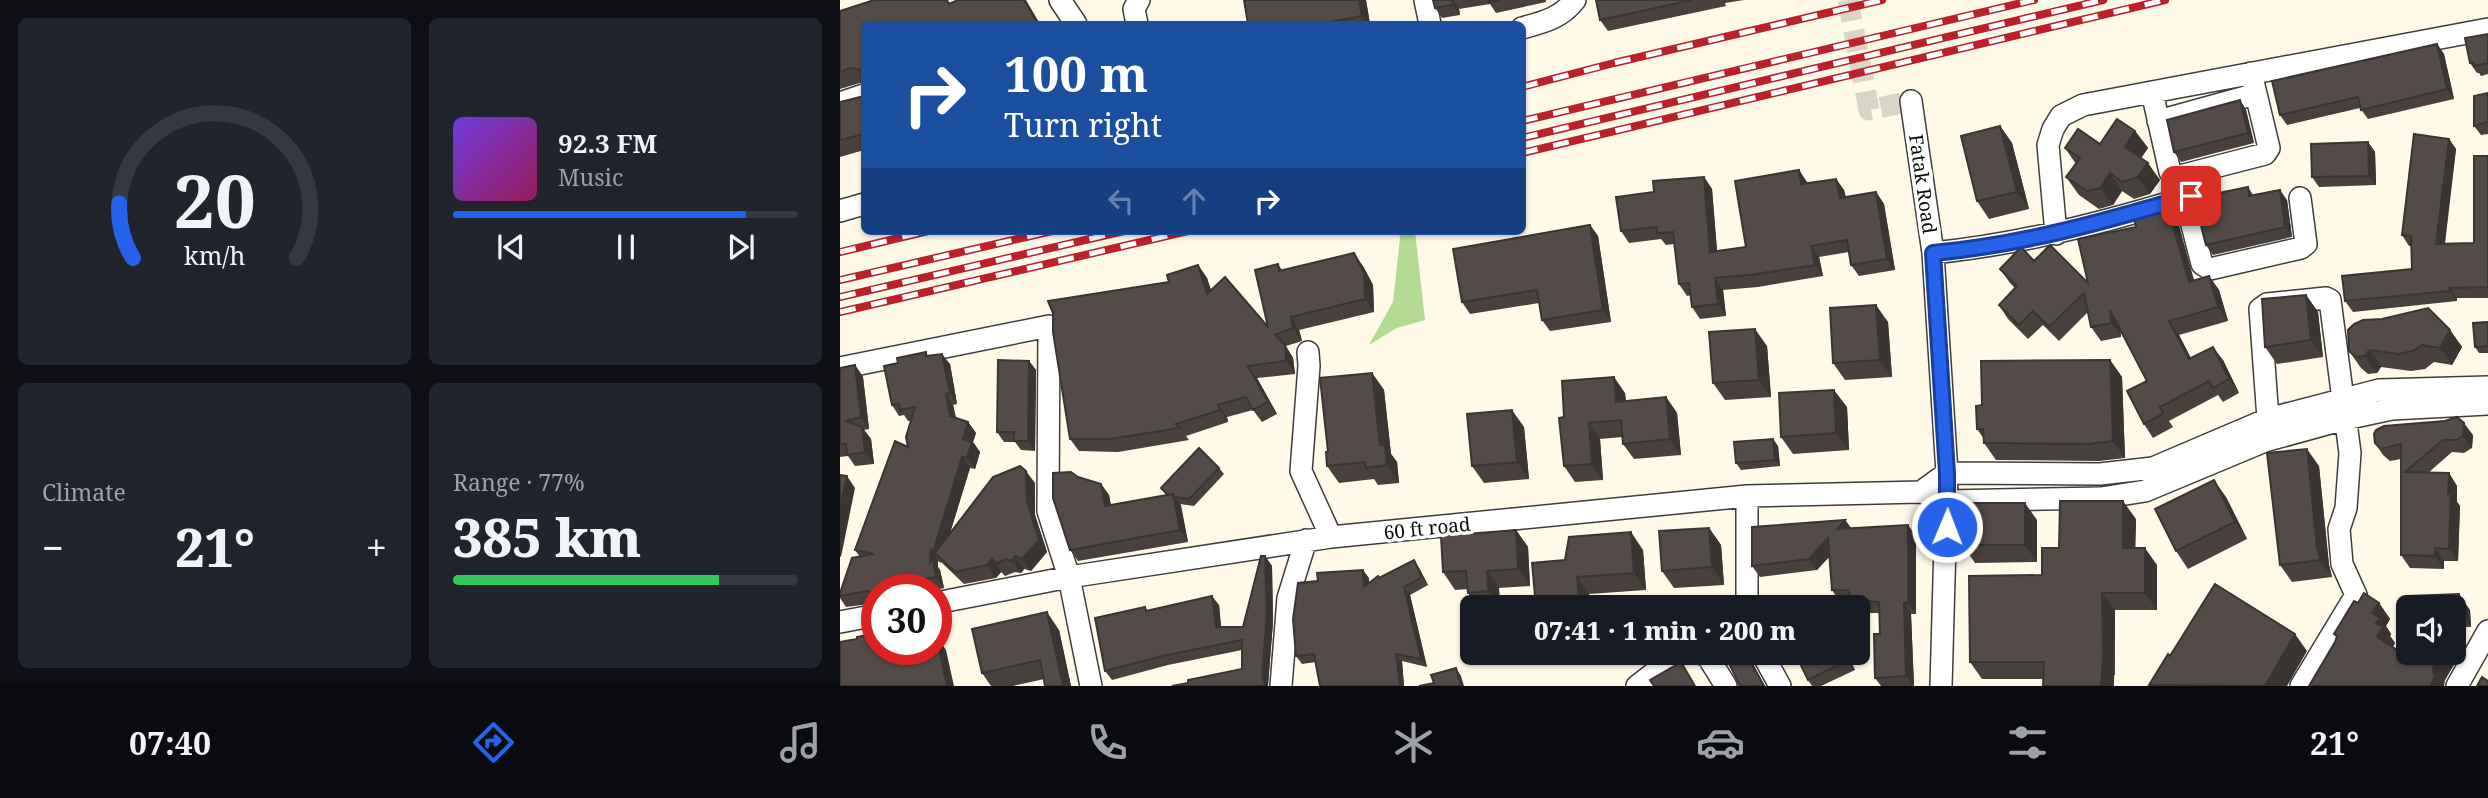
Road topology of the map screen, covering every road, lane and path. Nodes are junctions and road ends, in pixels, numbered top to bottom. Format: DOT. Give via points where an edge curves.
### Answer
graph roads {
  1 [pos="1060,0"];
  2 [pos="1139,0"];
  3 [pos="1425,0"];
  4 [pos="1576,0"];
  5 [pos="1074,21"];
  6 [pos="1137,21"];
  7 [pos="1429,21"];
  8 [pos="1526,27"];
  9 [pos="2488,29"];
  10 [pos="2254,84"];
  11 [pos="2152,92"];
  12 [pos="861,96"];
  13 [pos="1912,102"];
  14 [pos="840,103"];
  15 [pos="2158,121"];
  16 [pos="2300,198"];
  17 [pos="861,205"];
  18 [pos="840,211"];
  19 [pos="2056,234"];
  20 [pos="1933,253"];
  21 [pos="1308,352"];
  22 [pos="840,368"];
  23 [pos="2488,387"];
  24 [pos="2488,404"];
  25 [pos="2343,409"];
  26 [pos="2269,419"];
  27 [pos="2241,441"];
  28 [pos="1947,473"];
  29 [pos="2156,477"];
  30 [pos="1921,492"];
  31 [pos="1747,496"];
  32 [pos="1948,501"];
  33 [pos="1331,537"];
  34 [pos="1306,540"];
  35 [pos="1069,577"];
  36 [pos="1747,595"];
  37 [pos="952,600"];
  38 [pos="861,618"];
  39 [pos="840,622"];
  40 [pos="2486,640"];
  41 [pos="1664,665"];
  42 [pos="1713,665"];
  43 [pos="1769,665"];
  44 [pos="1091,686"];
  45 [pos="1281,686"];
  46 [pos="1637,686"];
  47 [pos="1726,686"];
  48 [pos="1780,686"];
  49 [pos="1941,686"];
  50 [pos="2301,686"];
  51 [pos="2457,686"];
  1 -- 5 [label="street"];
  2 -- 6 [label="street" via="1134,9"];
  3 -- 7 [label="street"];
  4 -- 8 [label="street" via="1549,21"];
  9 -- 10 [label="street"];
  10 -- 11 [label="street"];
  10 -- 15 [label="street"];
  10 -- 15 [label="street" via="2269,148 2264,154 2176,177 2170,172"];
  11 -- 15 [label="street"];
  11 -- 19 [label="street" via="2083,105 2061,116 2048,145"];
  12 -- 14 [label="street"];
  13 -- 20 [label="street, Fatak Road"];
  16 -- 19 [label="street" via="2306,244 2301,248 2210,269 2202,264 2188,197"];
  17 -- 18 [label="street"];
  19 -- 20 [label="street"];
  20 -- 28 [label="street, Fatak Road"];
  21 -- 33 [label="street" via="1301,471"];
  22 -- 35 [label="street" via="1049,326 1048,511"];
  23 -- 25 [label="street" via="2379,390"];
  24 -- 25 [label="street"];
  25 -- 26 [label="street"];
  25 -- 26 [label="street" via="2330,300 2267,304 2260,309"];
  25 -- 27 [label="street" via="2265,441"];
  25 -- 50 [label="street" via="2350,453 2346,508 2339,529 2342,564 2356,595"];
  26 -- 27 [label="street"];
  27 -- 29 [label="street"];
  28 -- 29 [label="street"];
  28 -- 30 [label="street"];
  28 -- 32 [label="street, Fatak Road"];
  29 -- 32 [label="street, 60 ft road" via="2145,491 2101,498"];
  30 -- 31 [label="street, 60 ft road"];
  30 -- 32 [label="street, 60 ft road"];
  31 -- 33 [label="street, 60 ft road"];
  31 -- 36 [label="street"];
  32 -- 49 [label="street, Fatak Road"];
  33 -- 34 [label="street, 60 ft road"];
  34 -- 35 [label="street, 60 ft road"];
  34 -- 45 [label="street" via="1288,598"];
  35 -- 37 [label="street, 60 ft road"];
  35 -- 44 [label="street"];
  38 -- 39 [label="street"];
  40 -- 51 [label="street"];
  41 -- 46 [label="street"];
  42 -- 47 [label="street"];
  43 -- 48 [label="street"];
}
